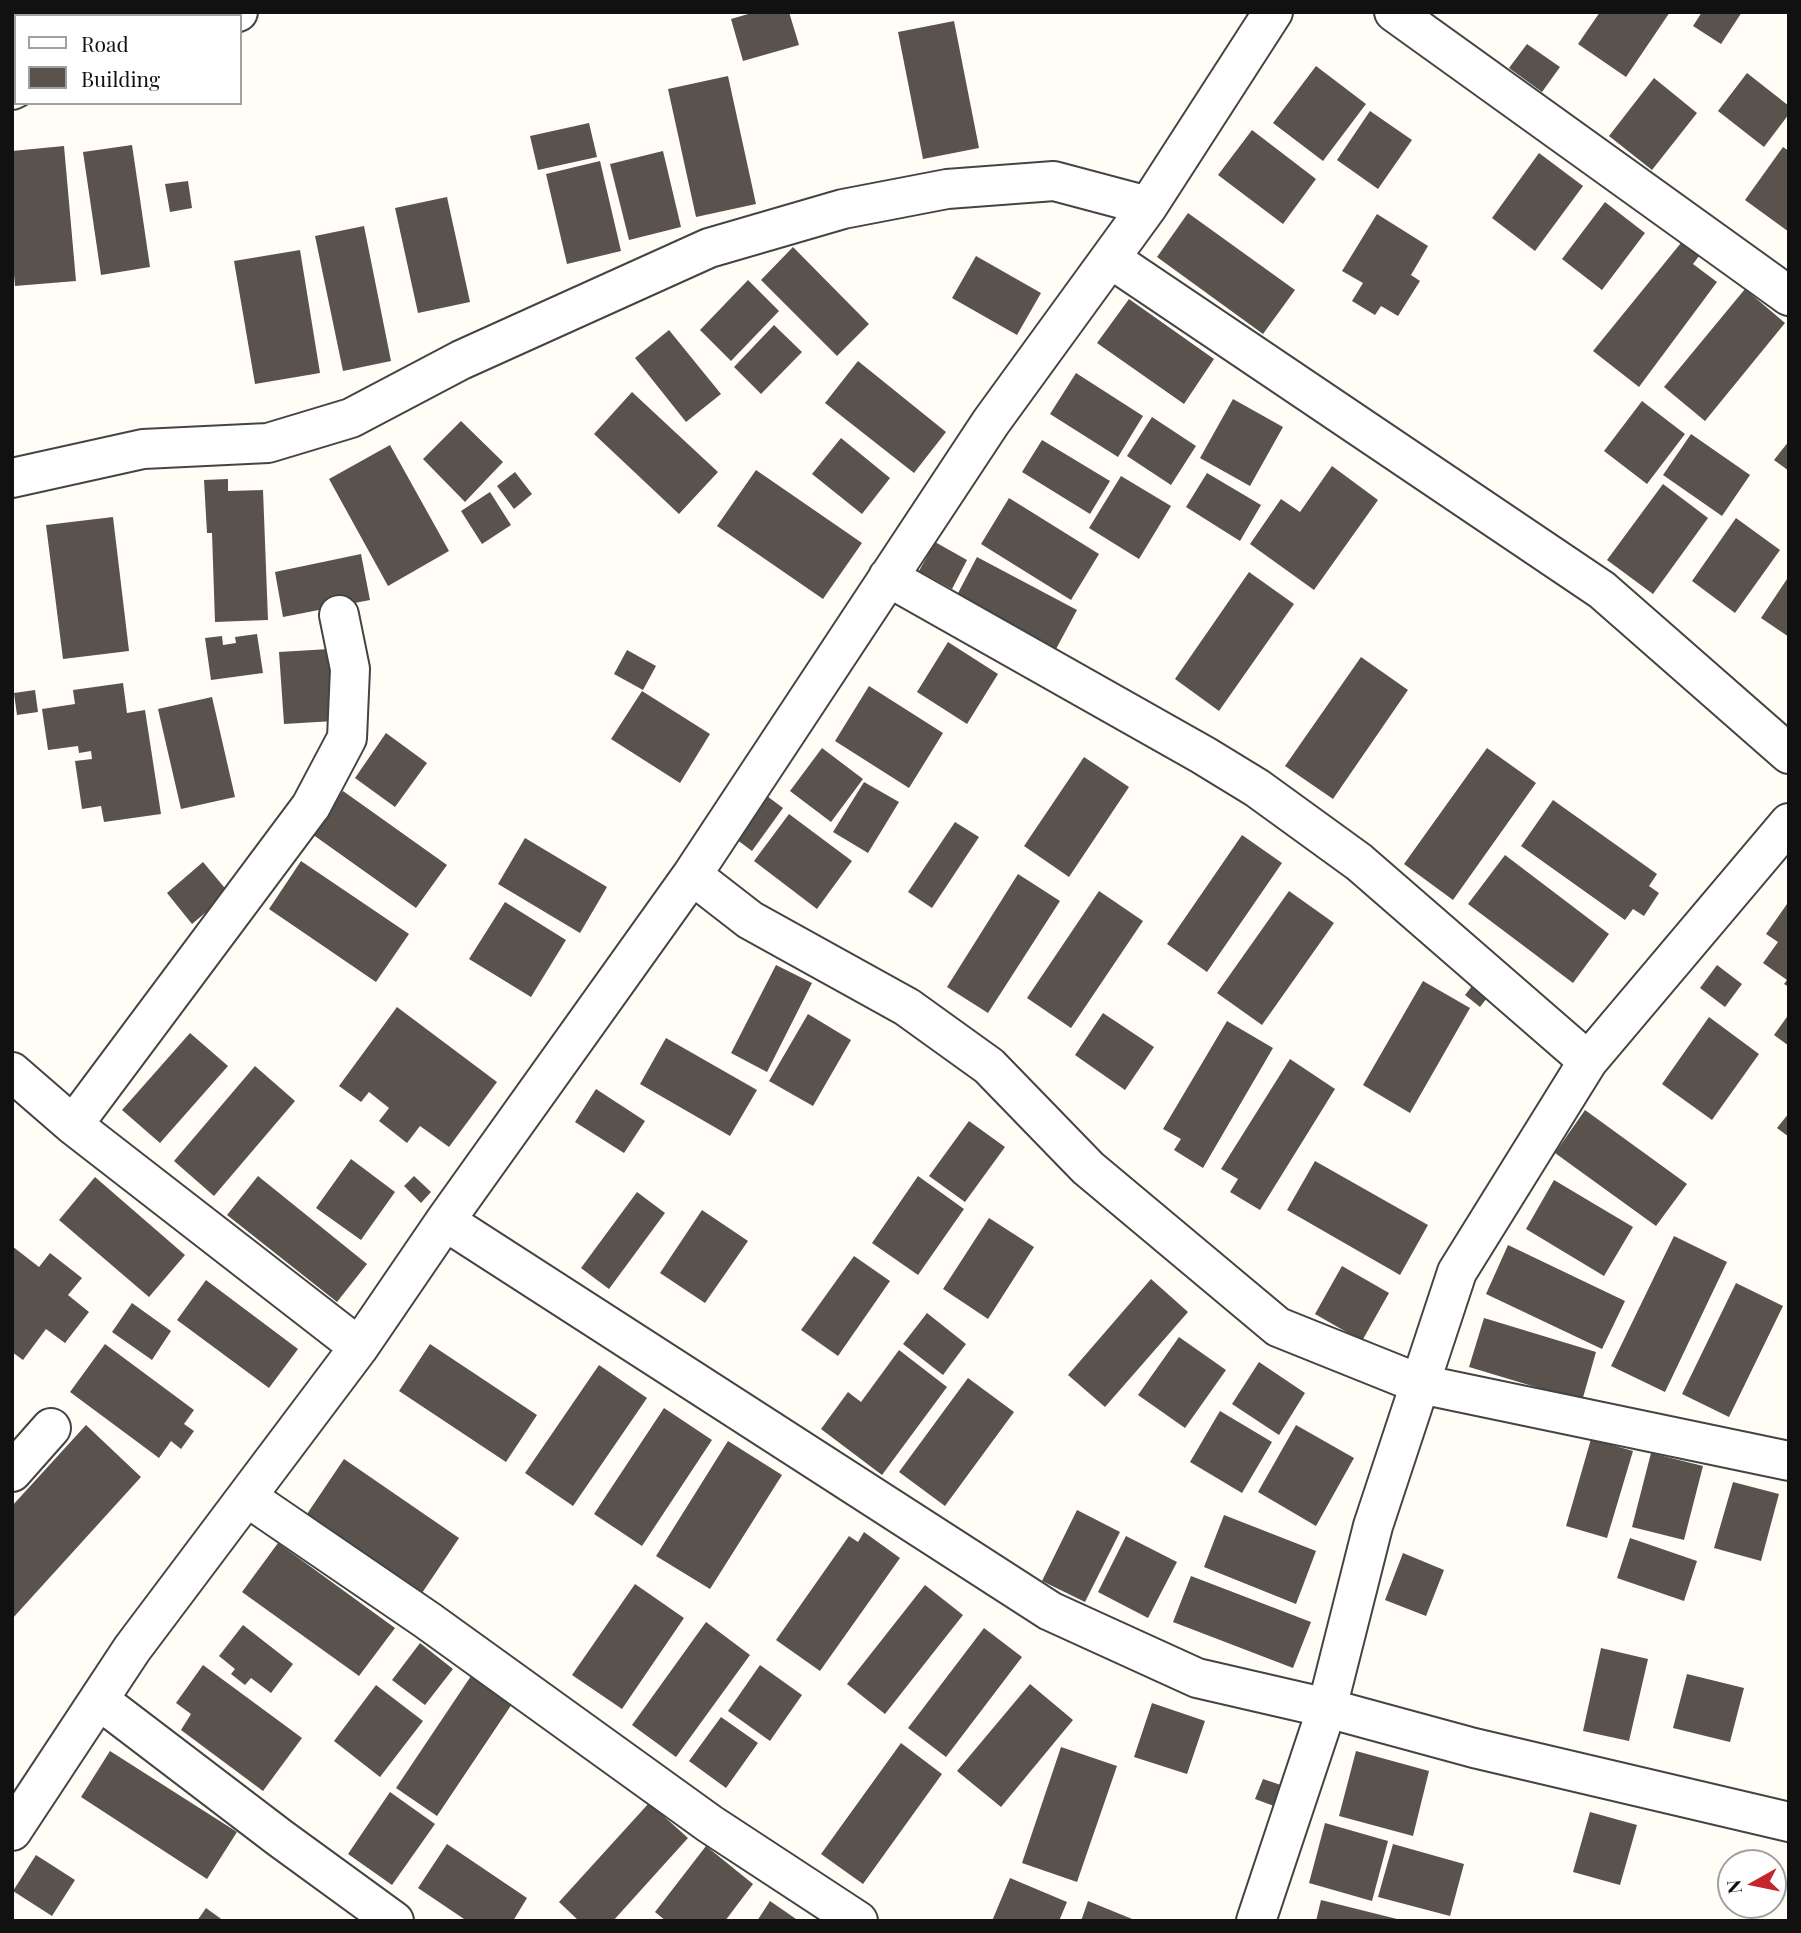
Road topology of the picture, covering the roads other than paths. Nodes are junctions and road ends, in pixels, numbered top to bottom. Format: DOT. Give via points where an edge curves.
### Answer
graph roads {
  1 [pos="1273,12"];
  2 [pos="1394,12"];
  3 [pos="1148,206"];
  4 [pos="1111,259"];
  5 [pos="1789,296"];
  6 [pos="12,478"];
  7 [pos="888,577"];
  8 [pos="339,615"];
  9 [pos="1789,754"];
  10 [pos="1789,823"];
  11 [pos="692,875"];
  12 [pos="1588,1061"];
  13 [pos="12,1072"];
  14 [pos="73,1125"];
  15 [pos="445,1220"];
  16 [pos="359,1348"];
  17 [pos="1420,1384"];
  18 [pos="51,1428"];
  19 [pos="1789,1461"];
  20 [pos="12,1472"];
  21 [pos="247,1497"];
  22 [pos="99,1700"];
  23 [pos="1327,1708"];
  24 [pos="1789,1822"];
  25 [pos="12,1831"];
  26 [pos="394,1921"];
  27 [pos="858,1921"];
  28 [pos="1256,1921"];
  1 -- 3 [label="street"];
  2 -- 5 [label="street"];
  3 -- 4 [label="street"];
  3 -- 6 [label="street" via="1054,181 947,189 844,209 709,248 461,360 351,418 268,443 142,449"];
  4 -- 7 [label="street" via="990,422"];
  4 -- 9 [label="street" via="1602,590"];
  7 -- 11 [label="street"];
  7 -- 12 [label="street" via="1257,788 1359,862"];
  8 -- 14 [label="street" via="350,669 347,738 311,806"];
  10 -- 12 [label="street"];
  11 -- 15 [label="street"];
  11 -- 17 [label="street" via="750,920 907,1006 989,1066 1088,1168 1278,1327"];
  12 -- 17 [label="street" via="1457,1272"];
  13 -- 14 [label="street"];
  14 -- 16 [label="street"];
  15 -- 16 [label="street"];
  15 -- 23 [label="street" via="1050,1611 1197,1678"];
  16 -- 21 [label="street"];
  17 -- 19 [label="street"];
  17 -- 23 [label="street" via="1373,1526"];
  18 -- 20 [label="street"];
  21 -- 22 [label="street"];
  21 -- 27 [label="street" via="427,1620 710,1825"];
  22 -- 25 [label="street"];
  22 -- 26 [label="street"];
  23 -- 24 [label="street" via="1474,1748"];
  23 -- 28 [label="street"];
}
